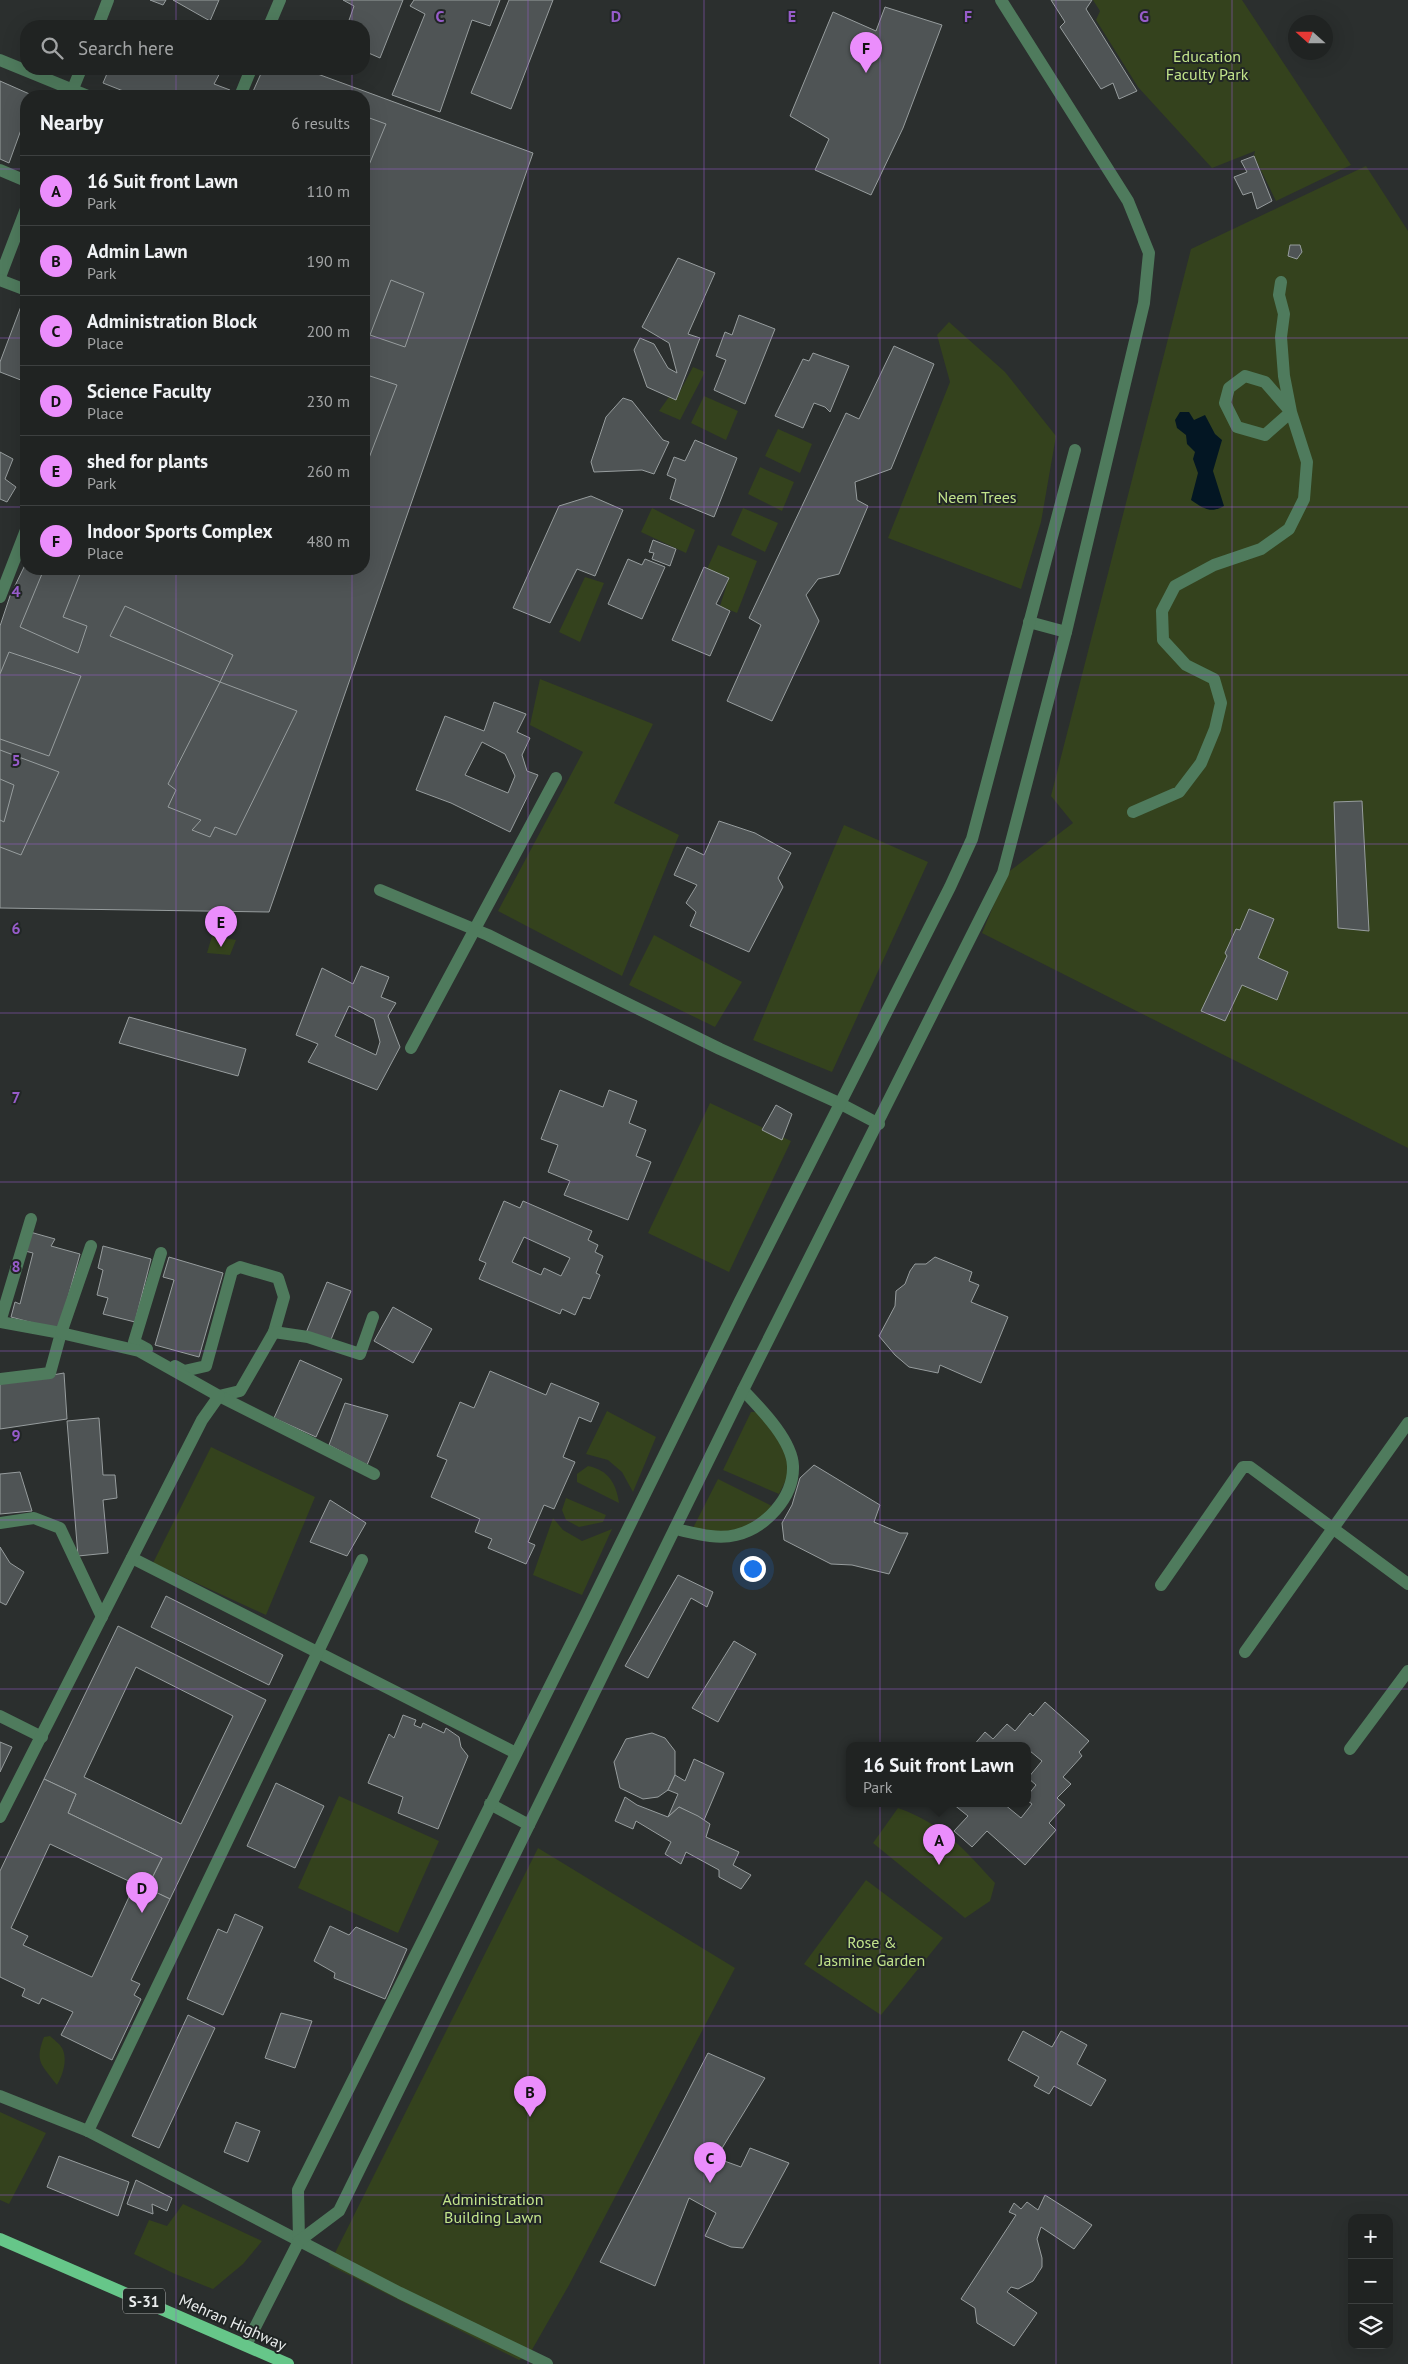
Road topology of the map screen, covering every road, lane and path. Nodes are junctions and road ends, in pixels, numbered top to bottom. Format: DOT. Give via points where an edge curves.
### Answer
graph roads {
  1 [pos="108,0"];
  2 [pos="280,0"];
  3 [pos="1002,0"];
  4 [pos="100,20"];
  5 [pos="272,20"];
  6 [pos="0,60"];
  7 [pos="20,69"];
  8 [pos="32,75"];
  9 [pos="78,75"];
  10 [pos="249,75"];
  11 [pos="65,90"];
  12 [pos="72,90"];
  13 [pos="242,90"];
  14 [pos="0,170"];
  15 [pos="20,178"];
  16 [pos="20,225"];
  17 [pos="0,279"];
  18 [pos="1281,282"];
  19 [pos="20,287"];
  20 [pos="1291,412"];
  21 [pos="1075,450"];
  22 [pos="20,545"];
  23 [pos="0,597"];
  24 [pos="1029,622"];
  25 [pos="1066,632"];
  26 [pos="556,778"];
  27 [pos="1133,812"];
  28 [pos="380,890"];
  29 [pos="474,929"];
  30 [pos="412,1048"];
  31 [pos="839,1102"];
  32 [pos="879,1124"];
  33 [pos="31,1219"];
  34 [pos="91,1246"];
  35 [pos="160,1253"];
  36 [pos="372,1317"];
  37 [pos="274,1332"];
  38 [pos="61,1333"];
  39 [pos="0,1379"];
  40 [pos="744,1390"];
  41 [pos="219,1396"];
  42 [pos="1408,1423"];
  43 [pos="374,1474"];
  44 [pos="0,1523"];
  45 [pos="675,1528"];
  46 [pos="1333,1528"];
  47 [pos="132,1558"];
  48 [pos="362,1560"];
  49 [pos="1408,1584"];
  50 [pos="1161,1585"];
  51 [pos="102,1617"];
  52 [pos="1245,1652"];
  53 [pos="317,1653"];
  54 [pos="1408,1671"];
  55 [pos="0,1716"];
  56 [pos="42,1737"];
  57 [pos="1350,1749"];
  58 [pos="516,1753"];
  59 [pos="490,1804"];
  60 [pos="0,1816"];
  61 [pos="529,1825"];
  62 [pos="0,2096"];
  63 [pos="88,2131"];
  64 [pos="0,2240"];
  65 [pos="299,2241"];
  66 [pos="246,2345"];
  67 [pos="288,2364"];
  68 [pos="547,2364"];
  1 -- 4 [label="street"];
  2 -- 5 [label="street"];
  3 -- 25 [label="street" via="1128,201 1149,253 1144,303"];
  6 -- 7 [label="street"];
  8 -- 11 [label="street"];
  9 -- 12 [label="street"];
  10 -- 13 [label="street"];
  14 -- 15 [label="street"];
  16 -- 17 [label="street"];
  17 -- 19 [label="street"];
  18 -- 20 [label="street" via="1279,295 1284,314 1281,338"];
  20 -- 20 [label="street" via="1265,382 1245,376 1229,388 1225,402 1237,426 1265,434"];
  20 -- 27 [label="street" via="1307,462 1304,499 1289,529 1261,549 1214,565 1174,586 1162,611 1163,640 1186,665 1214,679 1221,703 1215,729 1201,763 1179,792"];
  21 -- 24 [label="street"];
  22 -- 23 [label="street"];
  24 -- 25 [label="street"];
  24 -- 31 [label="street" via="972,839 920,948"];
  25 -- 32 [label="street" via="1003,873"];
  26 -- 29 [label="street"];
  28 -- 29 [label="street"];
  29 -- 30 [label="street"];
  29 -- 31 [label="street" via="720,1049"];
  31 -- 32 [label="street"];
  31 -- 58 [label="street"];
  32 -- 40 [label="street"];
  33 -- 38 [label="street" via="0,1322"];
  34 -- 38 [label="street"];
  35 -- 37 [label="street" via="134,1342 184,1371 206,1366 232,1271 240,1267 278,1278 284,1297"];
  36 -- 37 [label="street" via="360,1354 308,1337"];
  37 -- 41 [label="street" via="240,1391"];
  38 -- 39 [label="street" via="50,1373"];
  38 -- 41 [label="street" via="139,1351"];
  40 -- 45 [label="street"];
  40 -- 45 [label="street" via="783,1438 793,1466 785,1496 778,1509 765,1520 736,1535 705,1536"];
  41 -- 43 [label="street"];
  41 -- 47 [label="street" via="202,1420"];
  42 -- 46 [label="street"];
  44 -- 51 [label="street" via="34,1518 60,1528"];
  45 -- 61 [label="street"];
  46 -- 49 [label="street"];
  46 -- 50 [label="street" via="1250,1467 1243,1467"];
  46 -- 52 [label="street"];
  47 -- 51 [label="street"];
  47 -- 53 [label="street"];
  48 -- 53 [label="street"];
  51 -- 56 [label="street"];
  53 -- 58 [label="street"];
  53 -- 63 [label="street"];
  54 -- 57 [label="street"];
  55 -- 56 [label="street"];
  56 -- 60 [label="street"];
  58 -- 59 [label="street"];
  59 -- 61 [label="street"];
  59 -- 65 [label="street" via="298,2190"];
  61 -- 65 [label="street" via="339,2211"];
  62 -- 63 [label="street"];
  63 -- 65 [label="street"];
  64 -- 66 [label="main road, Mehran Highway / S-31"];
  65 -- 66 [label="street"];
  65 -- 68 [label="street"];
  66 -- 67 [label="main road, Mehran Highway / S-31"];
}
